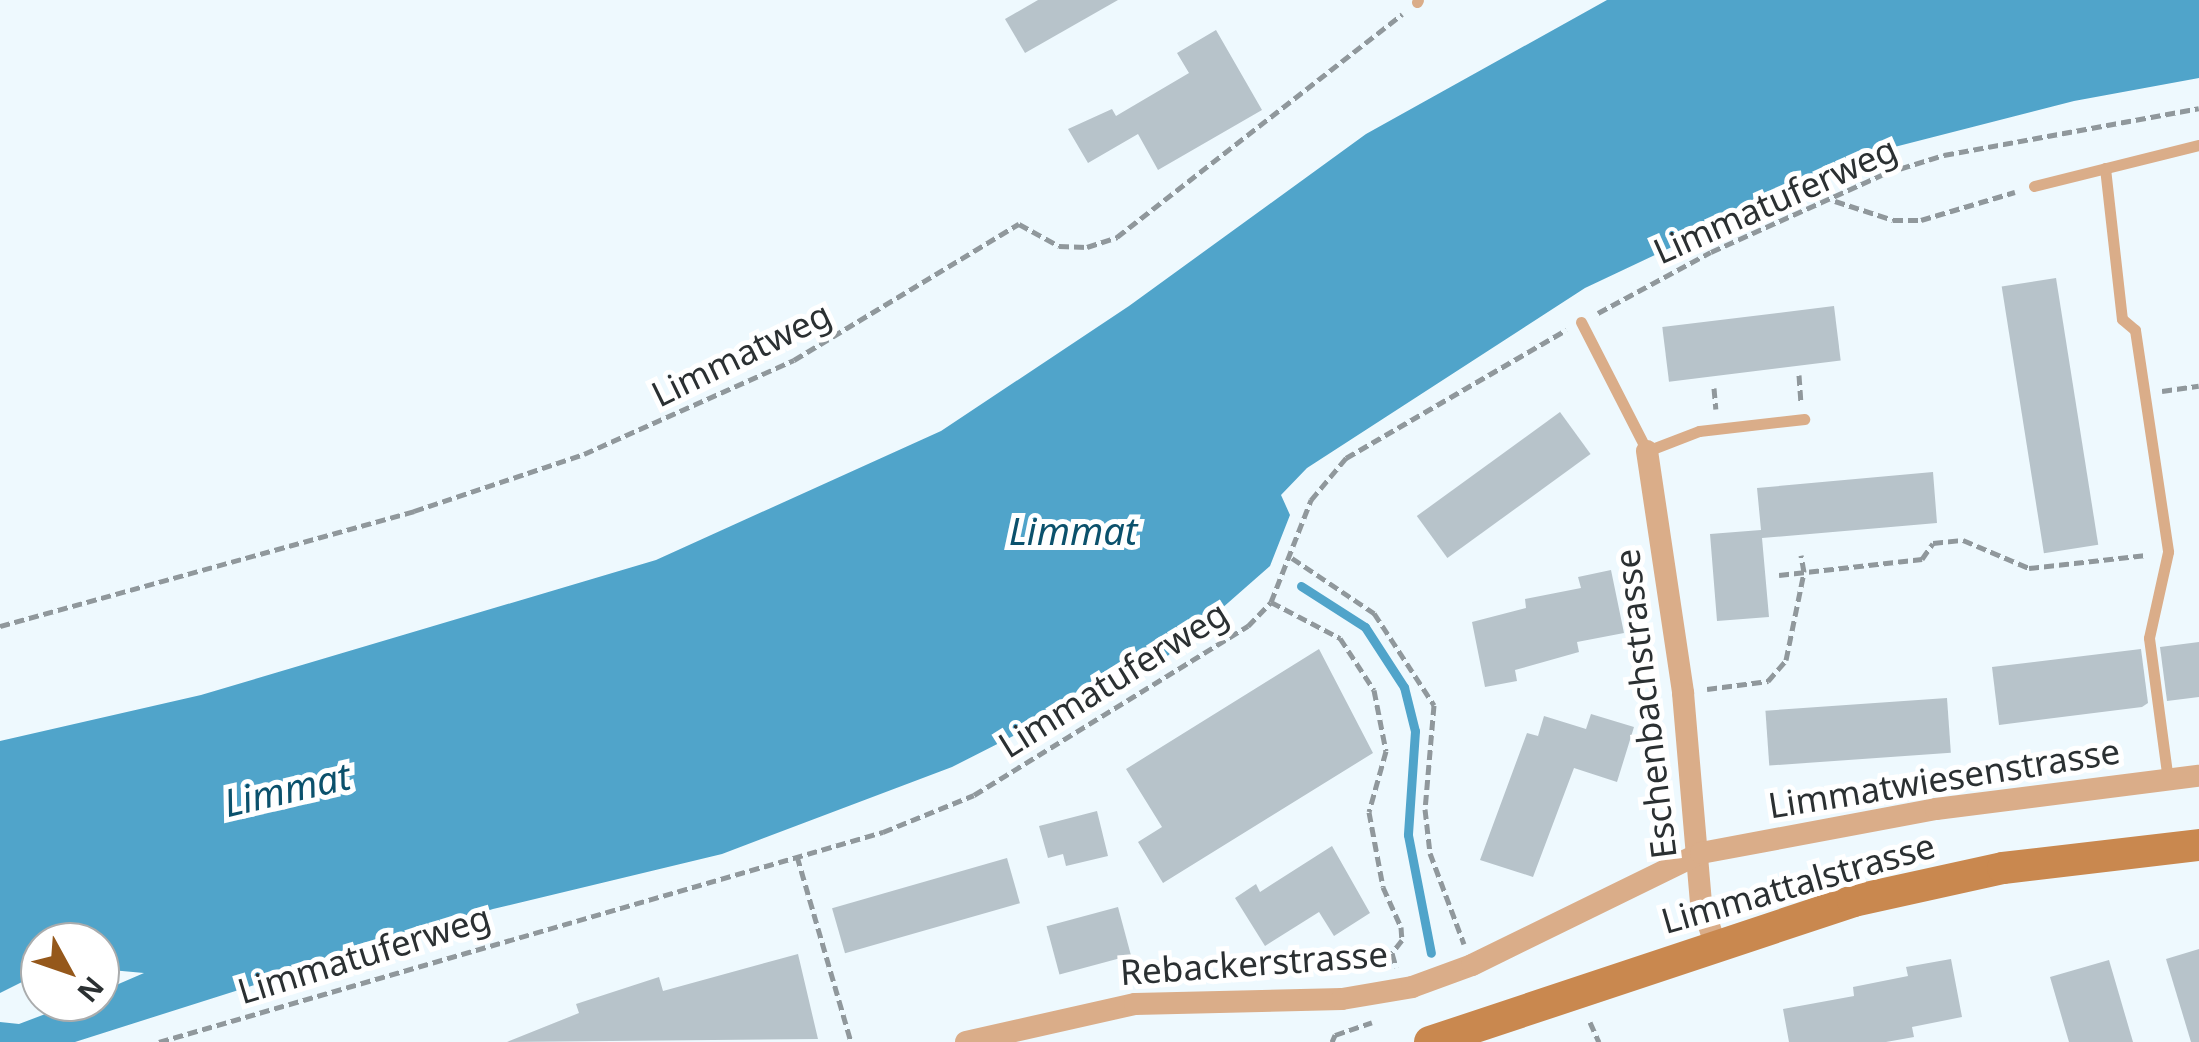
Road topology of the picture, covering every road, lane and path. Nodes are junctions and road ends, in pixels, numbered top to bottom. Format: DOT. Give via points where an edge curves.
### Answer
graph roads {
  1 [pos="1418,1"];
  2 [pos="2199,108"];
  3 [pos="2199,146"];
  4 [pos="2105,168"];
  5 [pos="2034,186"];
  6 [pos="1835,201"];
  7 [pos="1581,322"];
  8 [pos="1799,375"];
  9 [pos="2199,386"];
  10 [pos="2142,394"];
  11 [pos="1791,402"];
  12 [pos="1804,419"];
  13 [pos="1647,451"];
  14 [pos="2168,552"];
  15 [pos="1801,554"];
  16 [pos="1292,558"];
  17 [pos="1804,572"];
  18 [pos="1780,575"];
  19 [pos="1271,602"];
  20 [pos="0,626"];
  21 [pos="1683,692"];
  22 [pos="2199,776"];
  23 [pos="2168,780"];
  24 [pos="2199,845"];
  25 [pos="1700,853"];
  26 [pos="796,856"];
  27 [pos="1716,948"];
  28 [pos="1467,952"];
  29 [pos="1392,953"];
  30 [pos="158,1042"];
  31 [pos="851,1042"];
  32 [pos="966,1042"];
  33 [pos="1430,1042"];
  1 -- 20 [label="path, Limmatweg" via="1117,237 1086,248 1059,246 1019,224 794,360 584,454 414,511"];
  2 -- 6 [label="path, Limmatuferweg" via="1944,155 1886,173"];
  3 -- 4 [label="lane"];
  4 -- 5 [label="lane"];
  4 -- 10 [label="lane" via="2122,319 2135,330"];
  5 -- 6 [label="path" via="1921,220 1893,220"];
  6 -- 7 [label="path, Limmatuferweg" via="1711,252"];
  7 -- 13 [label="lane"];
  7 -- 16 [label="path, Limmatuferweg" via="1346,458 1311,500"];
  8 -- 11 [label="path" via="1802,400"];
  9 -- 10 [label="path"];
  10 -- 14 [label="lane"];
  12 -- 13 [label="lane" via="1699,430"];
  13 -- 21 [label="street, Eschenbachstrasse"];
  14 -- 17 [label="path" via="2029,568 1963,540 1934,543 1922,559"];
  14 -- 23 [label="lane" via="2149,638"];
  15 -- 17 [label="path"];
  16 -- 19 [label="path, Limmatuferweg"];
  16 -- 28 [label="path" via="1374,614 1434,706 1424,809 1430,853"];
  17 -- 18 [label="path"];
  17 -- 21 [label="path" via="1786,660 1768,681"];
  19 -- 26 [label="path, Limmatuferweg" via="1248,626 1189,665 974,795 883,832"];
  19 -- 29 [label="path" via="1352,649 1374,690 1386,751 1369,812 1383,887 1401,927 1402,940"];
  21 -- 25 [label="street, Eschenbachstrasse"];
  22 -- 23 [label="street, Limmatwiesenstrasse"];
  23 -- 25 [label="street, Limmatwiesenstrasse" via="1936,809"];
  24 -- 27 [label="main road, Limmattalstrasse" via="1931,882"];
  25 -- 27 [label="street, Eschenbachstrasse" via="1701,901"];
  25 -- 32 [label="street, Rebackerstrasse" via="1472,965 1412,986 1342,999 1135,1004"];
  26 -- 30 [label="path, Limmatuferweg"];
  26 -- 31 [label="path"];
  27 -- 33 [label="main road, Limmattalstrasse"];
}
